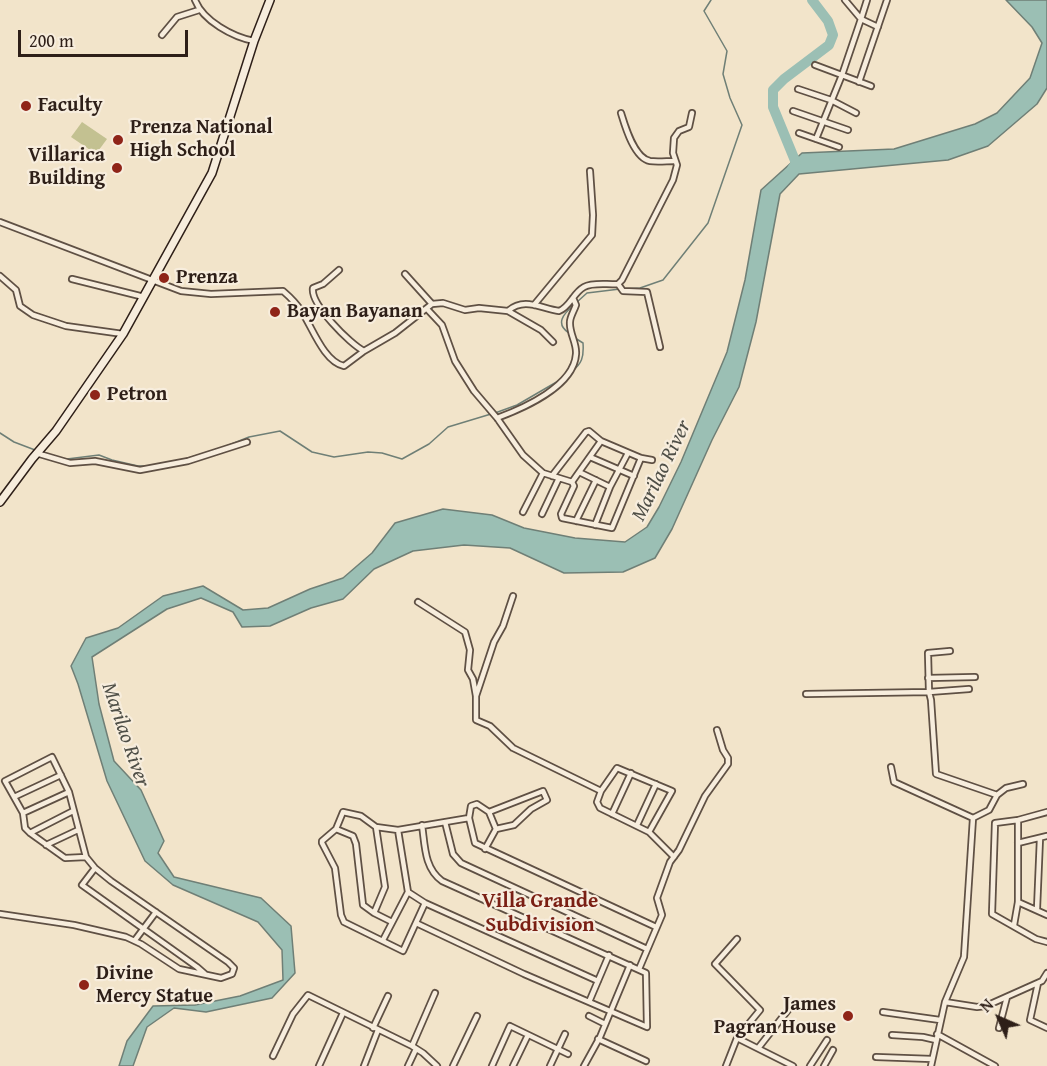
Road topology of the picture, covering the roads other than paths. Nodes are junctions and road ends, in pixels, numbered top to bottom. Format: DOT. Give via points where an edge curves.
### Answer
graph roads {
  1 [pos="195,0"];
  2 [pos="270,0"];
  3 [pos="845,0"];
  4 [pos="867,0"];
  5 [pos="887,0"];
  6 [pos="199,10"];
  7 [pos="861,19"];
  8 [pos="878,27"];
  9 [pos="162,34"];
  10 [pos="254,41"];
  11 [pos="815,64"];
  12 [pos="842,75"];
  13 [pos="859,82"];
  14 [pos="871,86"];
  15 [pos="798,90"];
  16 [pos="831,100"];
  17 [pos="793,111"];
  18 [pos="621,113"];
  19 [pos="692,113"];
  20 [pos="856,113"];
  21 [pos="823,120"];
  22 [pos="848,130"];
  23 [pos="799,133"];
  24 [pos="816,139"];
  25 [pos="839,147"];
  26 [pos="674,161"];
  27 [pos="590,171"];
  28 [pos="0,222"];
  29 [pos="339,270"];
  30 [pos="405,274"];
  31 [pos="0,276"];
  32 [pos="72,279"];
  33 [pos="153,282"];
  34 [pos="618,284"];
  35 [pos="144,297"];
  36 [pos="573,298"];
  37 [pos="432,304"];
  38 [pos="534,305"];
  39 [pos="427,309"];
  40 [pos="508,311"];
  41 [pos="123,334"];
  42 [pos="553,342"];
  43 [pos="660,347"];
  44 [pos="364,351"];
  45 [pos="495,415"];
  46 [pos="601,441"];
  47 [pos="248,442"];
  48 [pos="36,453"];
  49 [pos="628,453"];
  50 [pos="590,457"];
  51 [pos="641,458"];
  52 [pos="652,460"];
  53 [pos="620,469"];
  54 [pos="579,472"];
  55 [pos="543,473"];
  56 [pos="552,476"];
  57 [pos="634,476"];
  58 [pos="559,478"];
  59 [pos="596,480"];
  60 [pos="572,482"];
  61 [pos="610,487"];
  62 [pos="0,502"];
  63 [pos="523,512"];
  64 [pos="542,514"];
  65 [pos="576,521"];
  66 [pos="595,525"];
  67 [pos="513,596"];
  68 [pos="418,602"];
  69 [pos="950,651"];
  70 [pos="975,677"];
  71 [pos="928,678"];
  72 [pos="969,689"];
  73 [pos="929,692"];
  74 [pos="806,694"];
  75 [pos="476,696"];
  76 [pos="717,730"];
  77 [pos="891,767"];
  78 [pos="631,773"];
  79 [pos="61,774"];
  80 [pos="656,784"];
  81 [pos="1023,784"];
  82 [pos="601,790"];
  83 [pos="69,792"];
  84 [pos="997,795"];
  85 [pos="14,797"];
  86 [pos="527,797"];
  87 [pos="531,809"];
  88 [pos="73,812"];
  89 [pos="489,812"];
  90 [pos="1047,812"];
  91 [pos="23,813"];
  92 [pos="612,814"];
  93 [pos="469,818"];
  94 [pos="973,818"];
  95 [pos="1018,820"];
  96 [pos="445,822"];
  97 [pos="422,825"];
  98 [pos="637,825"];
  99 [pos="376,827"];
  100 [pos="336,829"];
  101 [pos="496,829"];
  102 [pos="78,830"];
  103 [pos="398,830"];
  104 [pos="649,832"];
  105 [pos="30,833"];
  106 [pos="1047,836"];
  107 [pos="1040,838"];
  108 [pos="1018,843"];
  109 [pos="46,845"];
  110 [pos="485,849"];
  111 [pos="674,856"];
  112 [pos="86,857"];
  113 [pos="95,868"];
  114 [pos="408,892"];
  115 [pos="1018,902"];
  116 [pos="425,903"];
  117 [pos="1037,909"];
  118 [pos="156,912"];
  119 [pos="374,913"];
  120 [pos="0,914"];
  121 [pos="1047,915"];
  122 [pos="392,922"];
  123 [pos="416,923"];
  124 [pos="1014,925"];
  125 [pos="656,927"];
  126 [pos="144,929"];
  127 [pos="383,939"];
  128 [pos="737,939"];
  129 [pos="135,940"];
  130 [pos="1047,942"];
  131 [pos="647,949"];
  132 [pos="609,956"];
  133 [pos="630,965"];
  134 [pos="639,969"];
  135 [pos="205,974"];
  136 [pos="1046,977"];
  137 [pos="598,981"];
  138 [pos="1038,983"];
  139 [pos="435,993"];
  140 [pos="388,996"];
  141 [pos="1007,997"];
  142 [pos="589,1002"];
  143 [pos="945,1002"];
  144 [pos="792,1005"];
  145 [pos="610,1012"];
  146 [pos="883,1012"];
  147 [pos="343,1013"];
  148 [pos="477,1016"];
  149 [pos="589,1016"];
  150 [pos="940,1020"];
  151 [pos="605,1024"];
  152 [pos="999,1028"];
  153 [pos="1047,1028"];
  154 [pos="375,1029"];
  155 [pos="565,1034"];
  156 [pos="528,1035"];
  157 [pos="892,1035"];
  158 [pos="936,1037"];
  159 [pos="737,1038"];
  160 [pos="598,1039"];
  161 [pos="827,1040"];
  162 [pos="414,1047"];
  163 [pos="759,1047"];
  164 [pos="557,1048"];
  165 [pos="833,1050"];
  166 [pos="568,1054"];
  167 [pos="273,1056"];
  168 [pos="876,1057"];
  169 [pos="932,1059"];
  170 [pos="646,1061"];
  171 [pos="319,1066"];
  172 [pos="364,1066"];
  173 [pos="408,1066"];
  174 [pos="437,1066"];
  175 [pos="453,1066"];
  176 [pos="492,1066"];
  177 [pos="513,1066"];
  178 [pos="550,1066"];
  179 [pos="584,1066"];
  180 [pos="726,1066"];
  181 [pos="793,1066"];
  182 [pos="810,1066"];
  183 [pos="824,1066"];
  184 [pos="931,1066"];
  185 [pos="996,1066"];
  1 -- 6 [label="street"];
  2 -- 10 [label="main road"];
  3 -- 7 [label="street"];
  4 -- 7 [label="street"];
  5 -- 8 [label="street"];
  6 -- 9 [label="street" via="177,17"];
  6 -- 10 [label="street" via="231,35"];
  7 -- 8 [label="street"];
  7 -- 12 [label="street"];
  8 -- 13 [label="street"];
  10 -- 33 [label="main road" via="212,173"];
  11 -- 12 [label="street"];
  12 -- 13 [label="street"];
  12 -- 16 [label="street"];
  13 -- 14 [label="street"];
  15 -- 16 [label="street"];
  16 -- 20 [label="street"];
  16 -- 21 [label="street"];
  17 -- 21 [label="street"];
  18 -- 26 [label="street" via="633,145 644,158"];
  19 -- 26 [label="street" via="689,127 674,138"];
  21 -- 22 [label="street"];
  21 -- 24 [label="street"];
  23 -- 24 [label="street"];
  24 -- 25 [label="street"];
  26 -- 34 [label="street" via="677,165 673,180"];
  27 -- 38 [label="street" via="592,235"];
  28 -- 33 [label="street"];
  29 -- 44 [label="street" via="313,288 312,294 323,313 353,345"];
  30 -- 37 [label="street"];
  31 -- 41 [label="street" via="16,290 20,306 33,315 79,329"];
  32 -- 35 [label="street"];
  33 -- 35 [label="main road"];
  33 -- 44 [label="street" via="198,294 280,290 296,303 319,344 338,364 344,366"];
  34 -- 36 [label="street" via="585,286"];
  34 -- 43 [label="street" via="623,291 647,292"];
  35 -- 41 [label="main road"];
  36 -- 38 [label="street" via="559,311"];
  36 -- 45 [label="street" via="576,305 570,326 576,351 571,372 548,393 513,412"];
  37 -- 39 [label="street"];
  37 -- 40 [label="street"];
  38 -- 40 [label="street" via="516,304"];
  39 -- 44 [label="street"];
  39 -- 45 [label="street" via="442,325 455,361 474,391"];
  40 -- 42 [label="street" via="541,330"];
  41 -- 48 [label="main road" via="56,431"];
  45 -- 55 [label="street" via="523,455"];
  46 -- 49 [label="street"];
  46 -- 50 [label="street"];
  46 -- 56 [label="street" via="587,431"];
  47 -- 48 [label="street" via="188,461 140,470 95,461 70,463"];
  48 -- 62 [label="main road"];
  49 -- 51 [label="street"];
  49 -- 53 [label="street"];
  50 -- 53 [label="street"];
  50 -- 54 [label="street"];
  51 -- 52 [label="street"];
  51 -- 57 [label="street"];
  53 -- 57 [label="street"];
  53 -- 61 [label="street"];
  54 -- 59 [label="street"];
  54 -- 60 [label="street"];
  55 -- 56 [label="street"];
  55 -- 63 [label="street"];
  56 -- 58 [label="street"];
  57 -- 66 [label="street" via="612,528"];
  58 -- 60 [label="street"];
  58 -- 64 [label="street"];
  59 -- 61 [label="street"];
  59 -- 65 [label="street"];
  60 -- 65 [label="street" via="574,486 561,516"];
  61 -- 66 [label="street"];
  65 -- 66 [label="street"];
  67 -- 75 [label="street"];
  68 -- 75 [label="street" via="465,632 470,650 468,669"];
  69 -- 71 [label="street" via="928,653"];
  70 -- 71 [label="street"];
  71 -- 73 [label="street"];
  72 -- 73 [label="street"];
  73 -- 74 [label="street"];
  73 -- 84 [label="street" via="936,774"];
  75 -- 82 [label="street" via="476,720 490,726 513,748"];
  76 -- 111 [label="street" via="728,764 705,796"];
  77 -- 94 [label="street" via="894,782"];
  78 -- 80 [label="street"];
  78 -- 82 [label="street" via="615,769"];
  78 -- 92 [label="street"];
  79 -- 83 [label="street"];
  79 -- 85 [label="street"];
  79 -- 85 [label="street" via="52,758 5,781"];
  80 -- 98 [label="street"];
  80 -- 104 [label="street" via="672,791"];
  81 -- 84 [label="street"];
  82 -- 92 [label="street" via="597,806"];
  83 -- 88 [label="street"];
  83 -- 91 [label="street"];
  84 -- 94 [label="street" via="989,810"];
  85 -- 91 [label="street"];
  86 -- 87 [label="street"];
  86 -- 87 [label="street" via="543,790 547,800"];
  86 -- 89 [label="street"];
  87 -- 101 [label="street" via="514,825"];
  88 -- 102 [label="street"];
  88 -- 105 [label="street"];
  89 -- 93 [label="street" via="474,804"];
  89 -- 101 [label="street"];
  90 -- 95 [label="street"];
  91 -- 105 [label="street" via="25,828"];
  92 -- 98 [label="street"];
  93 -- 96 [label="street"];
  93 -- 110 [label="street" via="475,843"];
  94 -- 143 [label="street" via="964,957"];
  95 -- 108 [label="street"];
  95 -- 124 [label="street" via="995,823 992,914"];
  96 -- 97 [label="street"];
  96 -- 131 [label="street" via="458,860"];
  97 -- 103 [label="street"];
  97 -- 132 [label="street" via="429,866 439,879"];
  98 -- 104 [label="street"];
  99 -- 100 [label="street" via="362,816 346,812"];
  99 -- 103 [label="street"];
  99 -- 119 [label="street" via="385,887"];
  100 -- 119 [label="street" via="353,836 362,901"];
  100 -- 127 [label="street" via="322,843 335,868 342,920"];
  101 -- 110 [label="street"];
  102 -- 109 [label="street"];
  102 -- 112 [label="street"];
  103 -- 114 [label="street"];
  104 -- 111 [label="street"];
  105 -- 109 [label="street"];
  106 -- 107 [label="street"];
  107 -- 108 [label="street"];
  107 -- 117 [label="street"];
  108 -- 115 [label="street"];
  109 -- 112 [label="street" via="65,858"];
  110 -- 125 [label="street"];
  111 -- 125 [label="street" via="657,898 662,915"];
  112 -- 113 [label="street"];
  113 -- 118 [label="street"];
  113 -- 126 [label="street" via="82,885"];
  114 -- 116 [label="street"];
  114 -- 122 [label="street"];
  115 -- 117 [label="street"];
  115 -- 124 [label="street"];
  116 -- 123 [label="street"];
  116 -- 137 [label="street"];
  117 -- 121 [label="street"];
  118 -- 126 [label="street"];
  118 -- 135 [label="street" via="234,968 232,974 221,978"];
  119 -- 122 [label="street"];
  120 -- 129 [label="street" via="74,925"];
  122 -- 127 [label="street"];
  123 -- 127 [label="street" via="403,951"];
  123 -- 142 [label="street"];
  124 -- 130 [label="street"];
  125 -- 131 [label="street"];
  126 -- 129 [label="street"];
  126 -- 135 [label="street"];
  128 -- 159 [label="street" via="715,964 760,1010"];
  129 -- 135 [label="street" via="179,969"];
  131 -- 134 [label="street"];
  132 -- 133 [label="street"];
  132 -- 137 [label="street"];
  133 -- 134 [label="street"];
  133 -- 145 [label="street"];
  134 -- 145 [label="street" via="646,973 647,1027"];
  136 -- 138 [label="street"];
  137 -- 142 [label="street"];
  138 -- 141 [label="street"];
  138 -- 153 [label="street" via="1030,1020"];
  139 -- 162 [label="street"];
  140 -- 154 [label="street"];
  141 -- 143 [label="street" via="977,1007"];
  141 -- 152 [label="street"];
  142 -- 145 [label="street"];
  143 -- 150 [label="street"];
  144 -- 163 [label="street"];
  145 -- 151 [label="street"];
  146 -- 150 [label="street"];
  147 -- 154 [label="street"];
  147 -- 167 [label="street" via="308,995 293,1014"];
  147 -- 171 [label="street"];
  148 -- 175 [label="street"];
  149 -- 151 [label="street"];
  150 -- 158 [label="street"];
  151 -- 160 [label="street"];
  154 -- 162 [label="street"];
  154 -- 172 [label="street"];
  155 -- 164 [label="street"];
  156 -- 164 [label="street"];
  156 -- 176 [label="street" via="510,1026"];
  156 -- 177 [label="street"];
  157 -- 158 [label="street"];
  158 -- 169 [label="street"];
  158 -- 185 [label="street"];
  159 -- 163 [label="street"];
  159 -- 180 [label="street"];
  160 -- 170 [label="street"];
  160 -- 179 [label="street"];
  161 -- 182 [label="street"];
  162 -- 173 [label="street"];
  162 -- 174 [label="street"];
  163 -- 181 [label="street"];
  164 -- 166 [label="street"];
  164 -- 178 [label="street"];
  165 -- 183 [label="street"];
  168 -- 169 [label="street"];
  169 -- 184 [label="street"];
}
